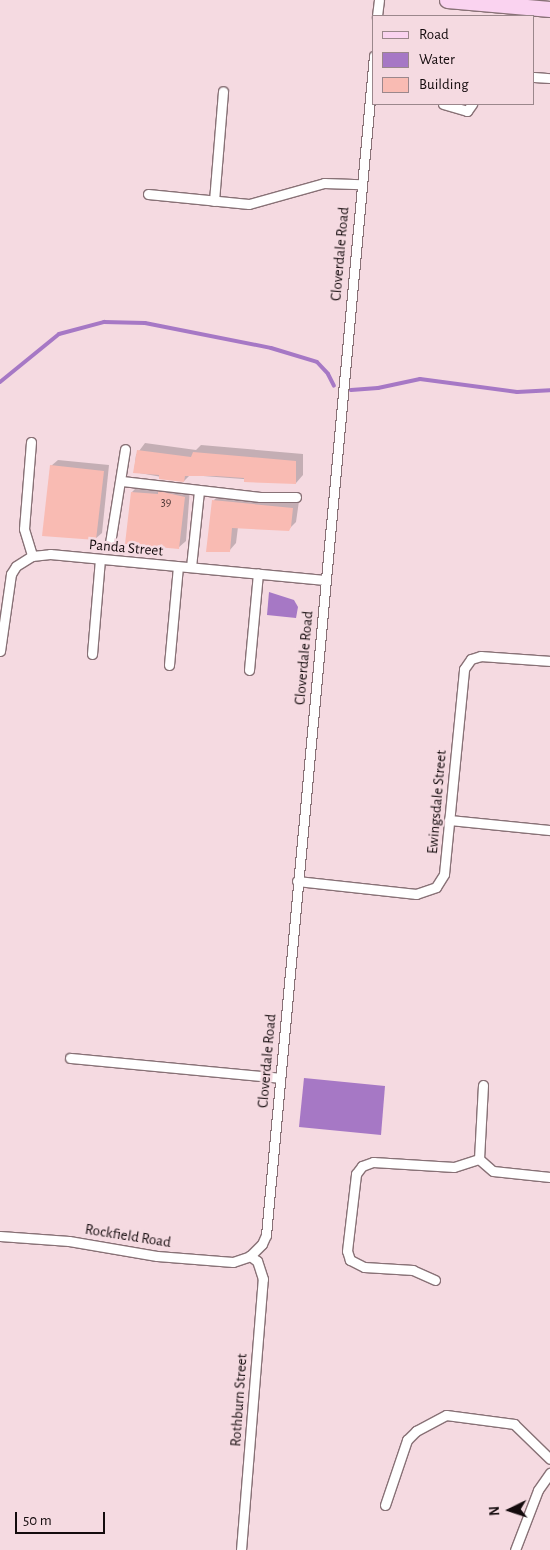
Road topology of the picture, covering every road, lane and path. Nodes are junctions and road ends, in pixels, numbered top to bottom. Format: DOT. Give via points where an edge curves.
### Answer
graph roads {
  1 [pos="379,0"];
  2 [pos="447,0"];
  3 [pos="550,10"];
  4 [pos="377,15"];
  5 [pos="535,77"];
  6 [pos="550,78"];
  7 [pos="224,91"];
  8 [pos="372,97"];
  9 [pos="446,105"];
  10 [pos="471,105"];
  11 [pos="361,184"];
  12 [pos="148,194"];
  13 [pos="214,200"];
  14 [pos="31,442"];
  15 [pos="125,449"];
  16 [pos="122,481"];
  17 [pos="199,491"];
  18 [pos="296,497"];
  19 [pos="110,542"];
  20 [pos="32,556"];
  21 [pos="100,559"];
  22 [pos="178,566"];
  23 [pos="191,567"];
  24 [pos="258,573"];
  25 [pos="325,580"];
  26 [pos="1,648"];
  27 [pos="92,654"];
  28 [pos="550,661"];
  29 [pos="169,665"];
  30 [pos="249,670"];
  31 [pos="449,820"];
  32 [pos="550,830"];
  33 [pos="297,881"];
  34 [pos="70,1058"];
  35 [pos="280,1078"];
  36 [pos="483,1085"];
  37 [pos="479,1159"];
  38 [pos="550,1177"];
  39 [pos="0,1236"];
  40 [pos="250,1256"];
  41 [pos="435,1280"];
  42 [pos="550,1459"];
  43 [pos="550,1473"];
  44 [pos="385,1505"];
  45 [pos="242,1550"];
  46 [pos="515,1550"];
  1 -- 4 [label="street"];
  2 -- 3 [label="main road"];
  5 -- 6 [label="street"];
  7 -- 13 [label="street"];
  8 -- 11 [label="street, Cloverdale Road"];
  9 -- 10 [label="street" via="467,111"];
  11 -- 13 [label="street" via="324,183 249,204"];
  11 -- 25 [label="street, Cloverdale Road"];
  12 -- 13 [label="street"];
  14 -- 20 [label="street" via="24,529"];
  15 -- 16 [label="street"];
  16 -- 17 [label="street"];
  16 -- 19 [label="street"];
  17 -- 18 [label="street"];
  17 -- 23 [label="street"];
  20 -- 21 [label="street, Panda Street"];
  20 -- 26 [label="street" via="10,574"];
  21 -- 22 [label="street, Panda Street"];
  21 -- 27 [label="street"];
  22 -- 23 [label="street, Panda Street"];
  22 -- 29 [label="street"];
  23 -- 24 [label="street, Panda Street"];
  24 -- 25 [label="street, Panda Street"];
  24 -- 30 [label="street"];
  25 -- 33 [label="street, Cloverdale Road"];
  28 -- 31 [label="street, Ewingsdale Street" via="481,656 467,663 462,677"];
  31 -- 32 [label="street"];
  31 -- 33 [label="street, Ewingsdale Street" via="444,874 436,887 425,893"];
  33 -- 35 [label="street, Cloverdale Road"];
  34 -- 35 [label="street"];
  35 -- 40 [label="street, Cloverdale Road" via="268,1224 262,1244"];
  36 -- 37 [label="street"];
  37 -- 38 [label="street" via="493,1170"];
  37 -- 41 [label="street" via="454,1167 373,1162 362,1166 356,1174 347,1251 350,1260 364,1267 413,1270"];
  39 -- 40 [label="street, Rockfield Road" via="69,1241 157,1256 233,1262"];
  40 -- 45 [label="street, Rothburn Street" via="257,1261 263,1279"];
  42 -- 44 [label="street" via="514,1424 446,1415 416,1431 407,1440"];
  43 -- 46 [label="street" via="534,1499"];
}
